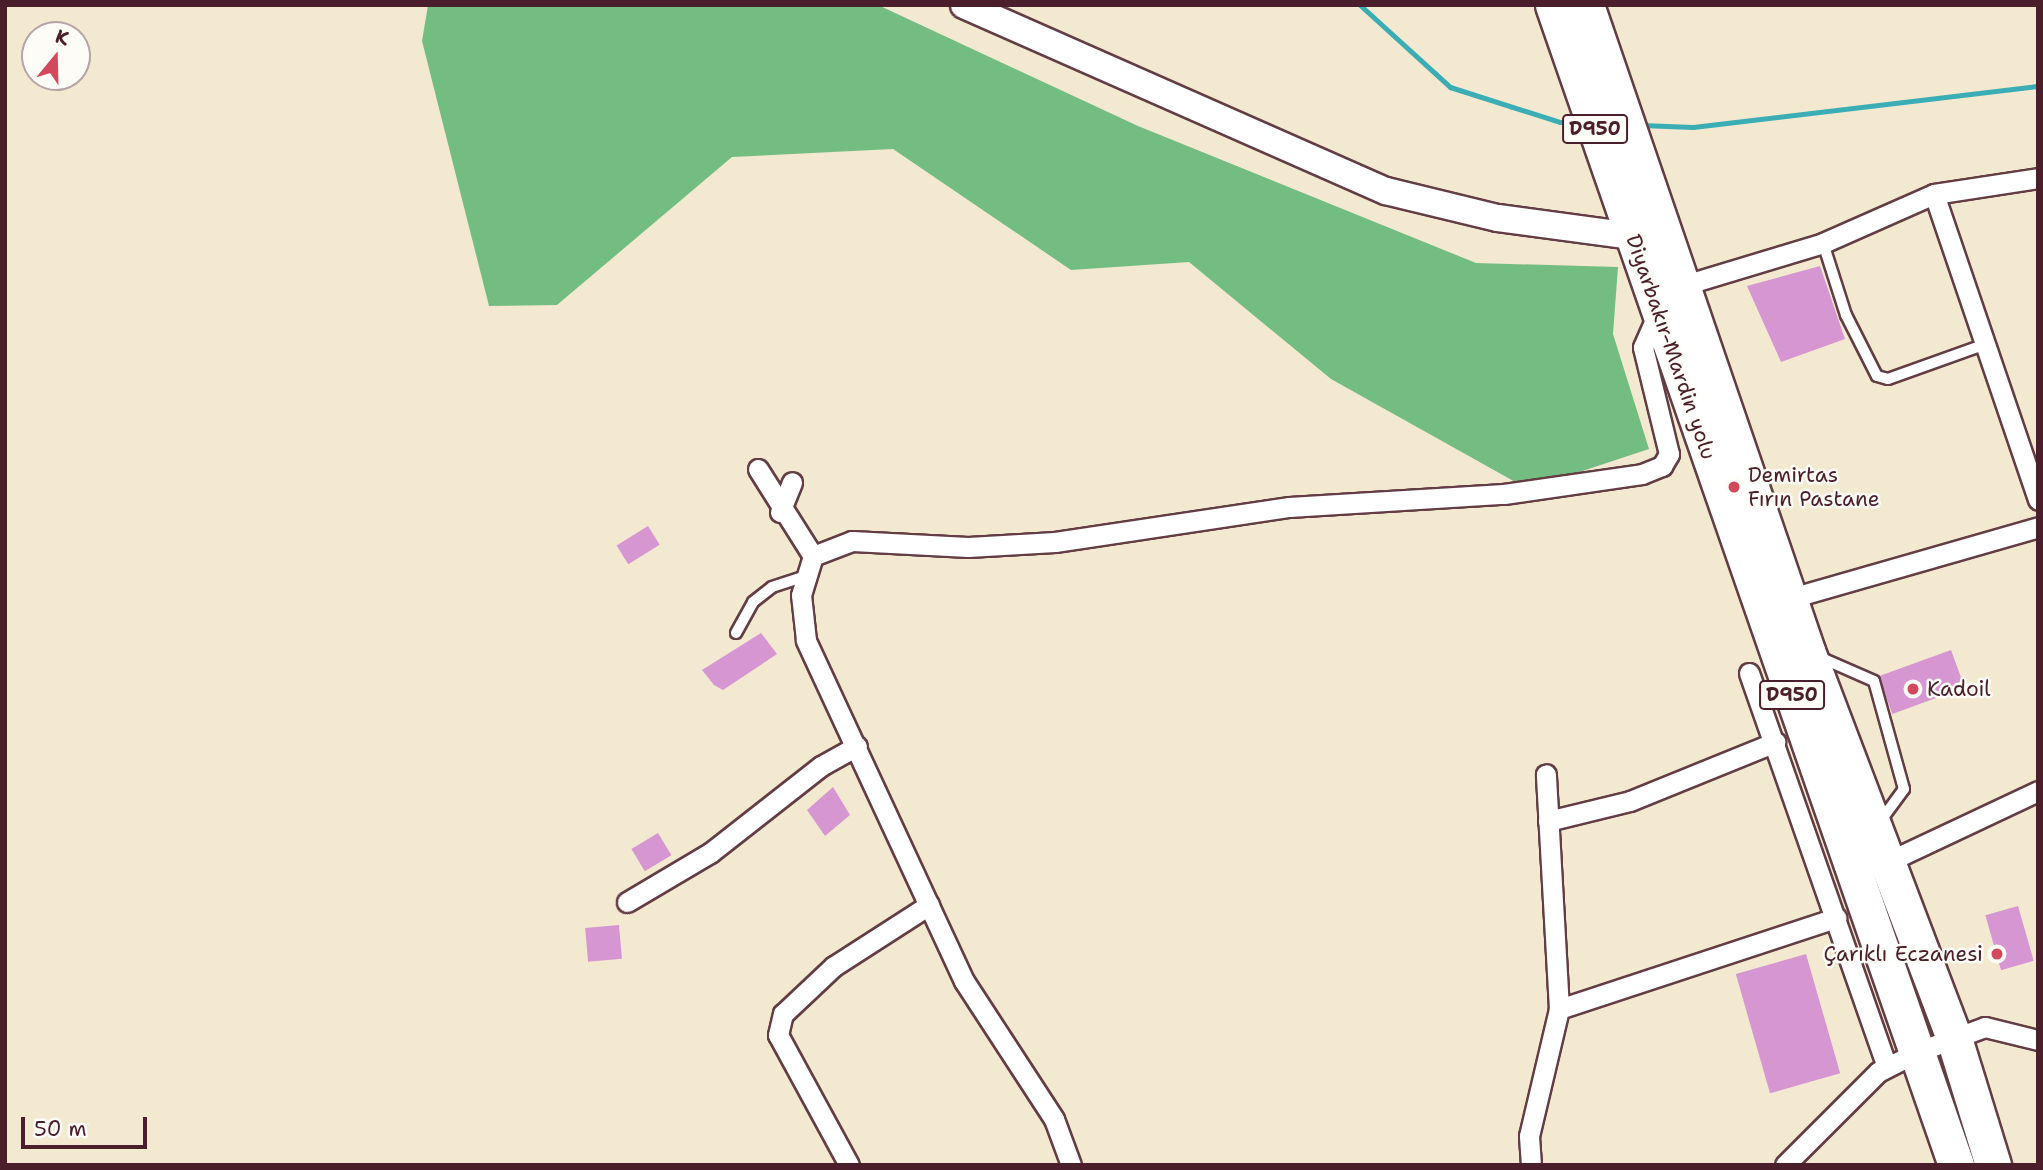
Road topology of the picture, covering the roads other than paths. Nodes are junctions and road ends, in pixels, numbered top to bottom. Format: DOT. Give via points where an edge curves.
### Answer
graph roads {
  1 [pos="964,5"];
  2 [pos="1574,18"];
  3 [pos="2038,178"];
  4 [pos="1934,194"];
  5 [pos="1640,231"];
  6 [pos="1823,243"];
  7 [pos="1681,286"];
  8 [pos="1658,313"];
  9 [pos="1983,345"];
  10 [pos="758,469"];
  11 [pos="792,482"];
  12 [pos="2038,500"];
  13 [pos="780,512"];
  14 [pos="2038,527"];
  15 [pos="813,556"];
  16 [pos="803,577"];
  17 [pos="1791,598"];
  18 [pos="736,634"];
  19 [pos="1807,651"];
  20 [pos="1749,673"];
  21 [pos="1775,742"];
  22 [pos="857,746"];
  23 [pos="1546,774"];
  24 [pos="2038,791"];
  25 [pos="1548,821"];
  26 [pos="1872,831"];
  27 [pos="1885,863"];
  28 [pos="627,902"];
  29 [pos="929,905"];
  30 [pos="1836,918"];
  31 [pos="1559,1009"];
  32 [pos="1954,1038"];
  33 [pos="2038,1040"];
  34 [pos="1902,1060"];
  35 [pos="849,1165"];
  36 [pos="1071,1165"];
  37 [pos="1531,1165"];
  38 [pos="1785,1165"];
  39 [pos="1956,1165"];
  40 [pos="1993,1165"];
  1 -- 5 [label="street" via="1386,191 1498,218"];
  2 -- 5 [label="highway, Diyarbakır-Mardin yolu / D950"];
  3 -- 4 [label="street"];
  4 -- 6 [label="street"];
  4 -- 9 [label="street"];
  5 -- 7 [label="highway"];
  5 -- 8 [label="highway, Diyarbakır-Mardin yolu / D950"];
  6 -- 7 [label="street"];
  6 -- 9 [label="lane" via="1846,314 1877,376 1888,379"];
  7 -- 17 [label="highway"];
  8 -- 15 [label="street" via="1643,347 1669,454 1662,466 1642,474 1504,494 1289,507 1055,542 968,547 852,541"];
  8 -- 34 [label="highway, Diyarbakır-Mardin yolu / D950"];
  9 -- 12 [label="street"];
  10 -- 13 [label="street"];
  11 -- 13 [label="street"];
  13 -- 15 [label="street"];
  14 -- 17 [label="street"];
  15 -- 16 [label="street"];
  16 -- 18 [label="lane" via="772,587 753,602"];
  16 -- 22 [label="street" via="806,640"];
  17 -- 19 [label="highway"];
  19 -- 26 [label="highway"];
  19 -- 26 [label="lane" via="1874,681 1904,789"];
  20 -- 21 [label="street"];
  21 -- 25 [label="street" via="1630,800"];
  21 -- 30 [label="street"];
  22 -- 28 [label="street" via="821,766 710,853"];
  22 -- 29 [label="street"];
  23 -- 25 [label="street"];
  24 -- 27 [label="street"];
  25 -- 31 [label="street"];
  26 -- 27 [label="highway"];
  27 -- 32 [label="highway"];
  29 -- 35 [label="street" via="834,966 783,1014 778,1035"];
  29 -- 36 [label="street" via="964,981 1054,1119"];
  30 -- 31 [label="street"];
  30 -- 34 [label="street"];
  31 -- 37 [label="street" via="1529,1136"];
  32 -- 33 [label="street" via="1985,1027"];
  32 -- 34 [label="street"];
  32 -- 40 [label="highway"];
  34 -- 38 [label="street"];
  34 -- 39 [label="highway, Diyarbakır-Mardin yolu / D950"];
}
